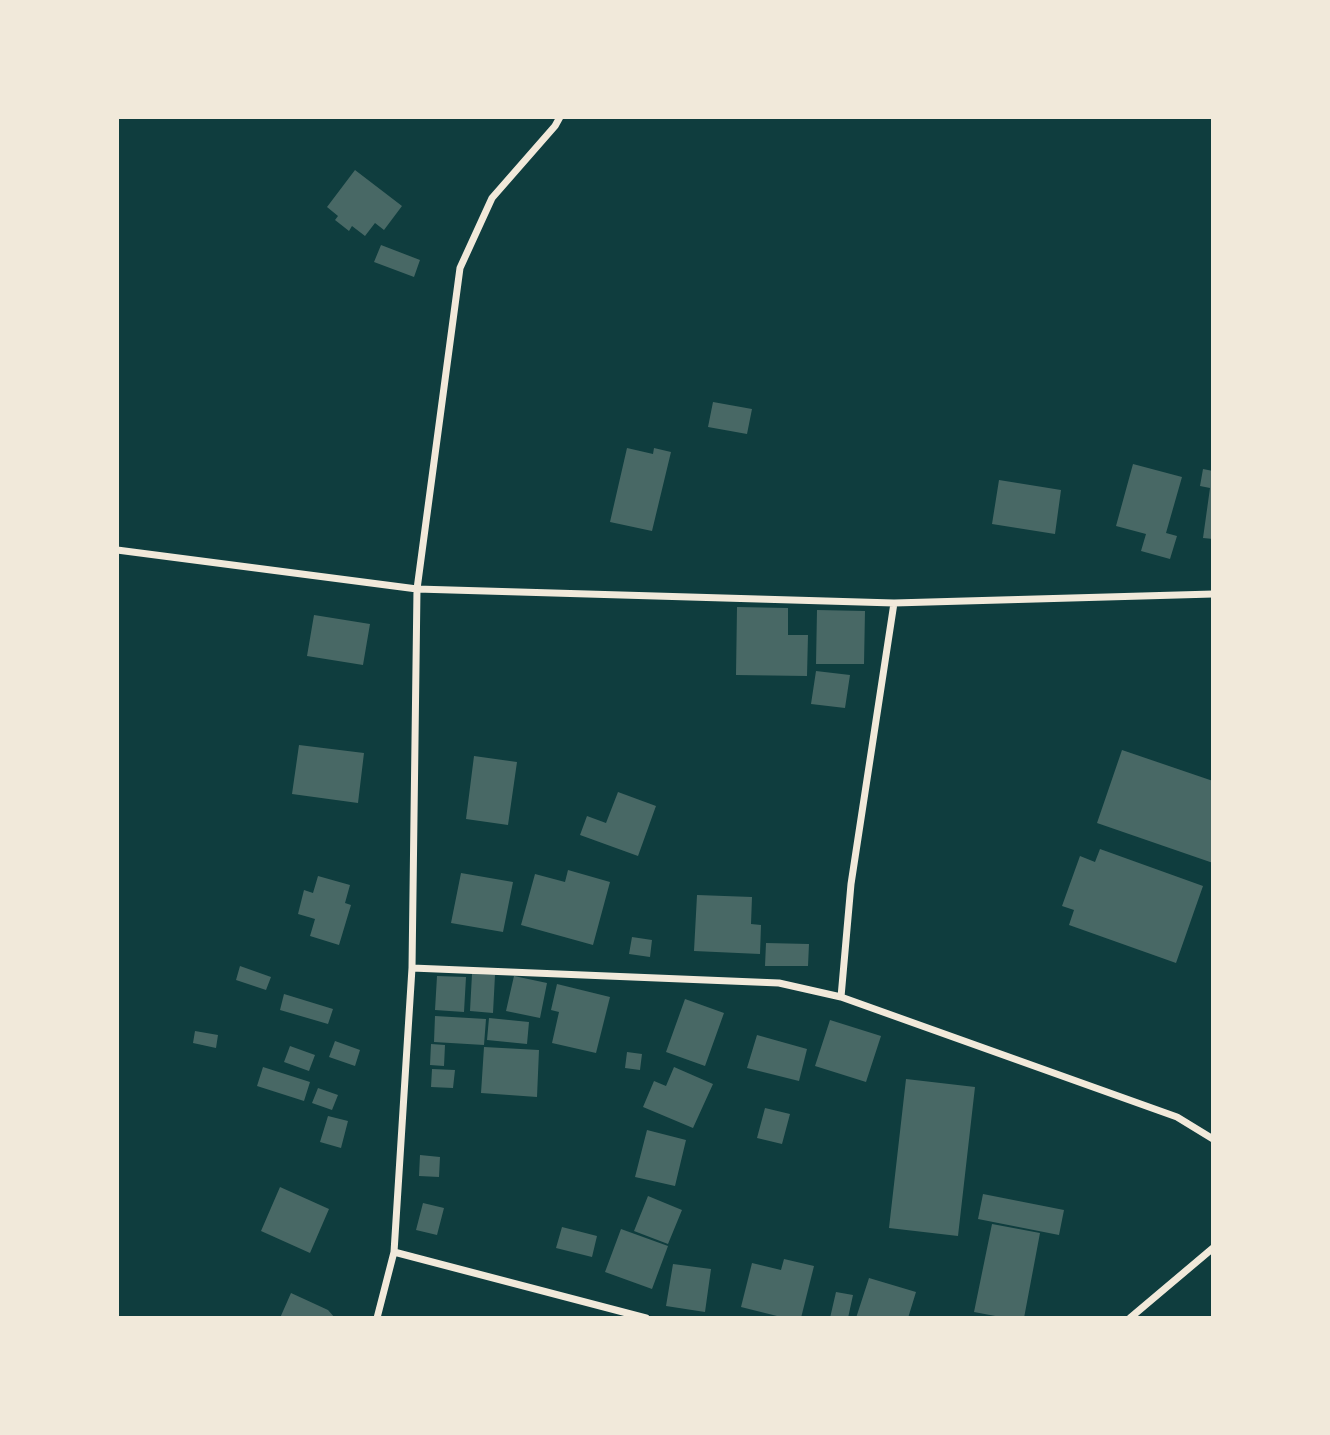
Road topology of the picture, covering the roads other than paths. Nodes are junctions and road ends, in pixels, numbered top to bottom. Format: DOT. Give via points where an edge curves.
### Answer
graph roads {
  1 [pos="560,117"];
  2 [pos="117,550"];
  3 [pos="417,589"];
  4 [pos="1213,594"];
  5 [pos="894,603"];
  6 [pos="412,968"];
  7 [pos="841,997"];
  8 [pos="1213,1139"];
  9 [pos="1213,1248"];
  10 [pos="394,1252"];
  11 [pos="377,1318"];
  12 [pos="646,1318"];
  13 [pos="1130,1318"];
  1 -- 3 [label="street" via="492,198 460,268"];
  2 -- 3 [label="street"];
  3 -- 5 [label="street"];
  3 -- 6 [label="street"];
  4 -- 5 [label="street"];
  5 -- 7 [label="street" via="850,884"];
  6 -- 7 [label="street" via="779,983"];
  6 -- 10 [label="street"];
  7 -- 8 [label="street" via="1177,1117"];
  9 -- 13 [label="street"];
  10 -- 11 [label="street"];
  10 -- 12 [label="street"];
}
